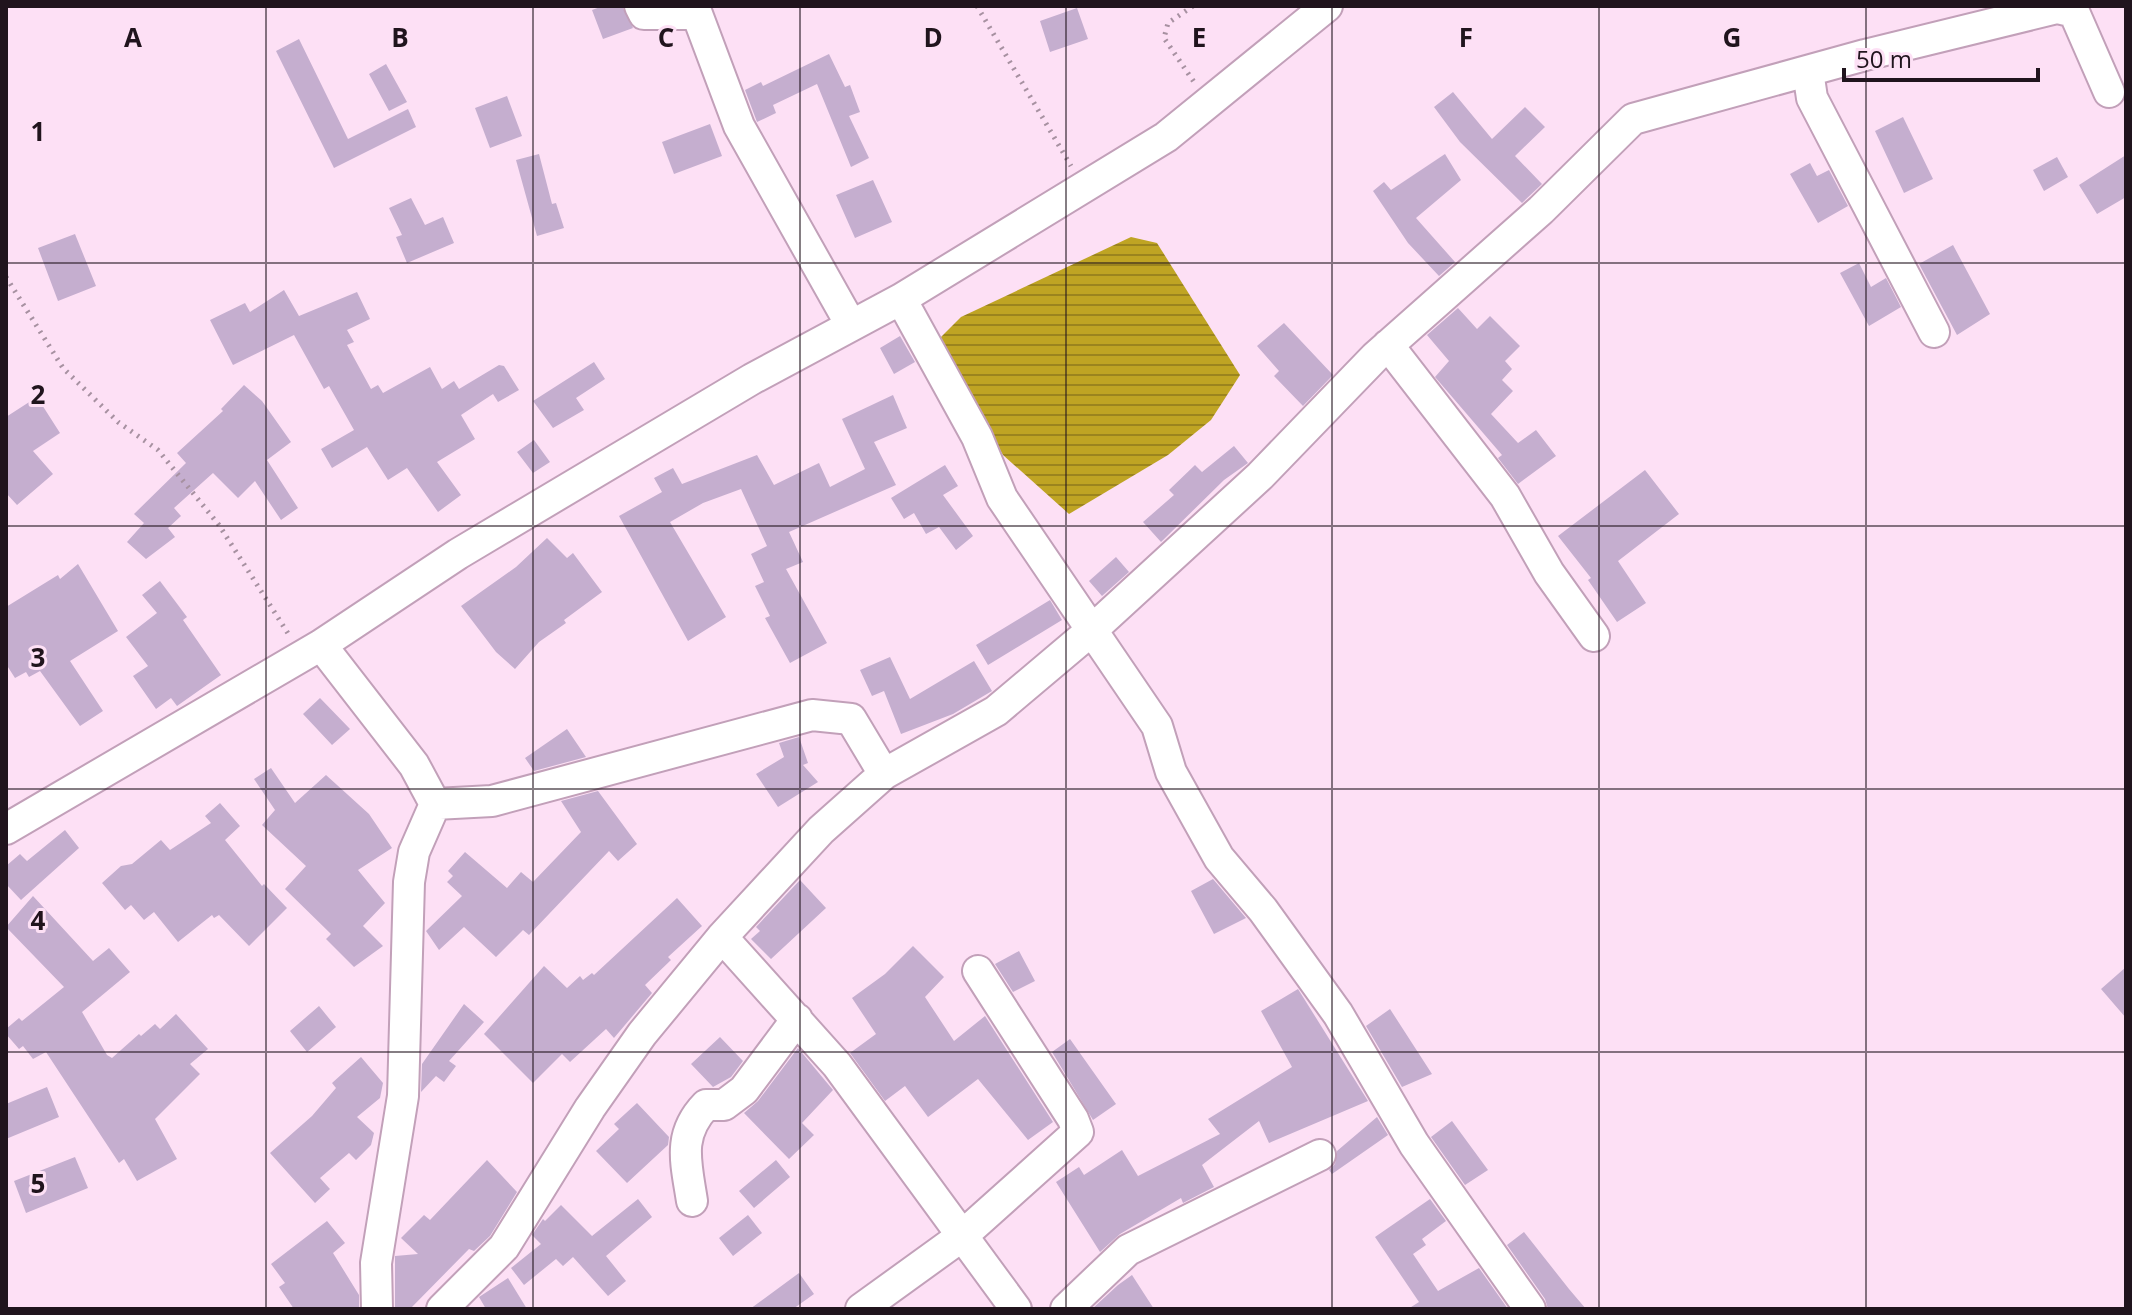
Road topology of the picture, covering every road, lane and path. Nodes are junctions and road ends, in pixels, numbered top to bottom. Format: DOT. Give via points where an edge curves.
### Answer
graph roads {
  1 [pos="640,6"];
  2 [pos="977,6"];
  3 [pos="1193,6"];
  4 [pos="1327,6"];
  5 [pos="2020,12"];
  6 [pos="1808,71"];
  7 [pos="2109,92"];
  8 [pos="1210,103"];
  9 [pos="1084,187"];
  10 [pos="6,277"];
  11 [pos="901,299"];
  12 [pos="851,325"];
  13 [pos="1934,332"];
  14 [pos="1388,345"];
  15 [pos="1092,630"];
  16 [pos="1594,636"];
  17 [pos="311,651"];
  18 [pos="884,774"];
  19 [pos="435,804"];
  20 [pos="6,829"];
  21 [pos="722,937"];
  22 [pos="978,971"];
  23 [pos="797,1019"];
  24 [pos="1320,1155"];
  25 [pos="692,1201"];
  26 [pos="962,1236"];
  27 [pos="377,1309"];
  28 [pos="442,1309"];
  29 [pos="861,1309"];
  30 [pos="1016,1309"];
  31 [pos="1066,1309"];
  32 [pos="1530,1309"];
  1 -- 12 [label="street" via="644,14 697,14 739,126"];
  2 -- 9 [label="path"];
  3 -- 8 [label="path" via="1168,23 1164,38"];
  4 -- 8 [label="street"];
  5 -- 6 [label="street"];
  5 -- 7 [label="street" via="2074,12"];
  6 -- 13 [label="street" via="1812,98"];
  6 -- 14 [label="street" via="1633,119 1541,210"];
  8 -- 9 [label="street"];
  9 -- 11 [label="street"];
  10 -- 17 [label="path" via="63,368 118,422 158,450"];
  11 -- 12 [label="street"];
  11 -- 15 [label="street" via="977,437 1002,498"];
  12 -- 17 [label="street" via="458,554"];
  14 -- 15 [label="street" via="1260,476"];
  14 -- 16 [label="street" via="1498,485 1549,573"];
  15 -- 18 [label="street" via="996,711"];
  15 -- 32 [label="street" via="1157,726 1171,772 1219,858 1338,1014 1414,1144"];
  17 -- 19 [label="street" via="414,765"];
  17 -- 20 [label="street"];
  18 -- 19 [label="street" via="851,719 812,715 492,801"];
  18 -- 21 [label="street" via="821,830"];
  19 -- 27 [label="street" via="414,852 409,882 403,1096 376,1263"];
  21 -- 23 [label="street"];
  21 -- 28 [label="street" via="642,1034 504,1247"];
  22 -- 26 [label="street" via="1078,1132"];
  23 -- 25 [label="street" via="744,1090 724,1105 706,1105 690,1122 685,1151"];
  23 -- 26 [label="street"];
  24 -- 31 [label="street" via="1128,1250"];
  26 -- 29 [label="street"];
  26 -- 30 [label="street"];
}
